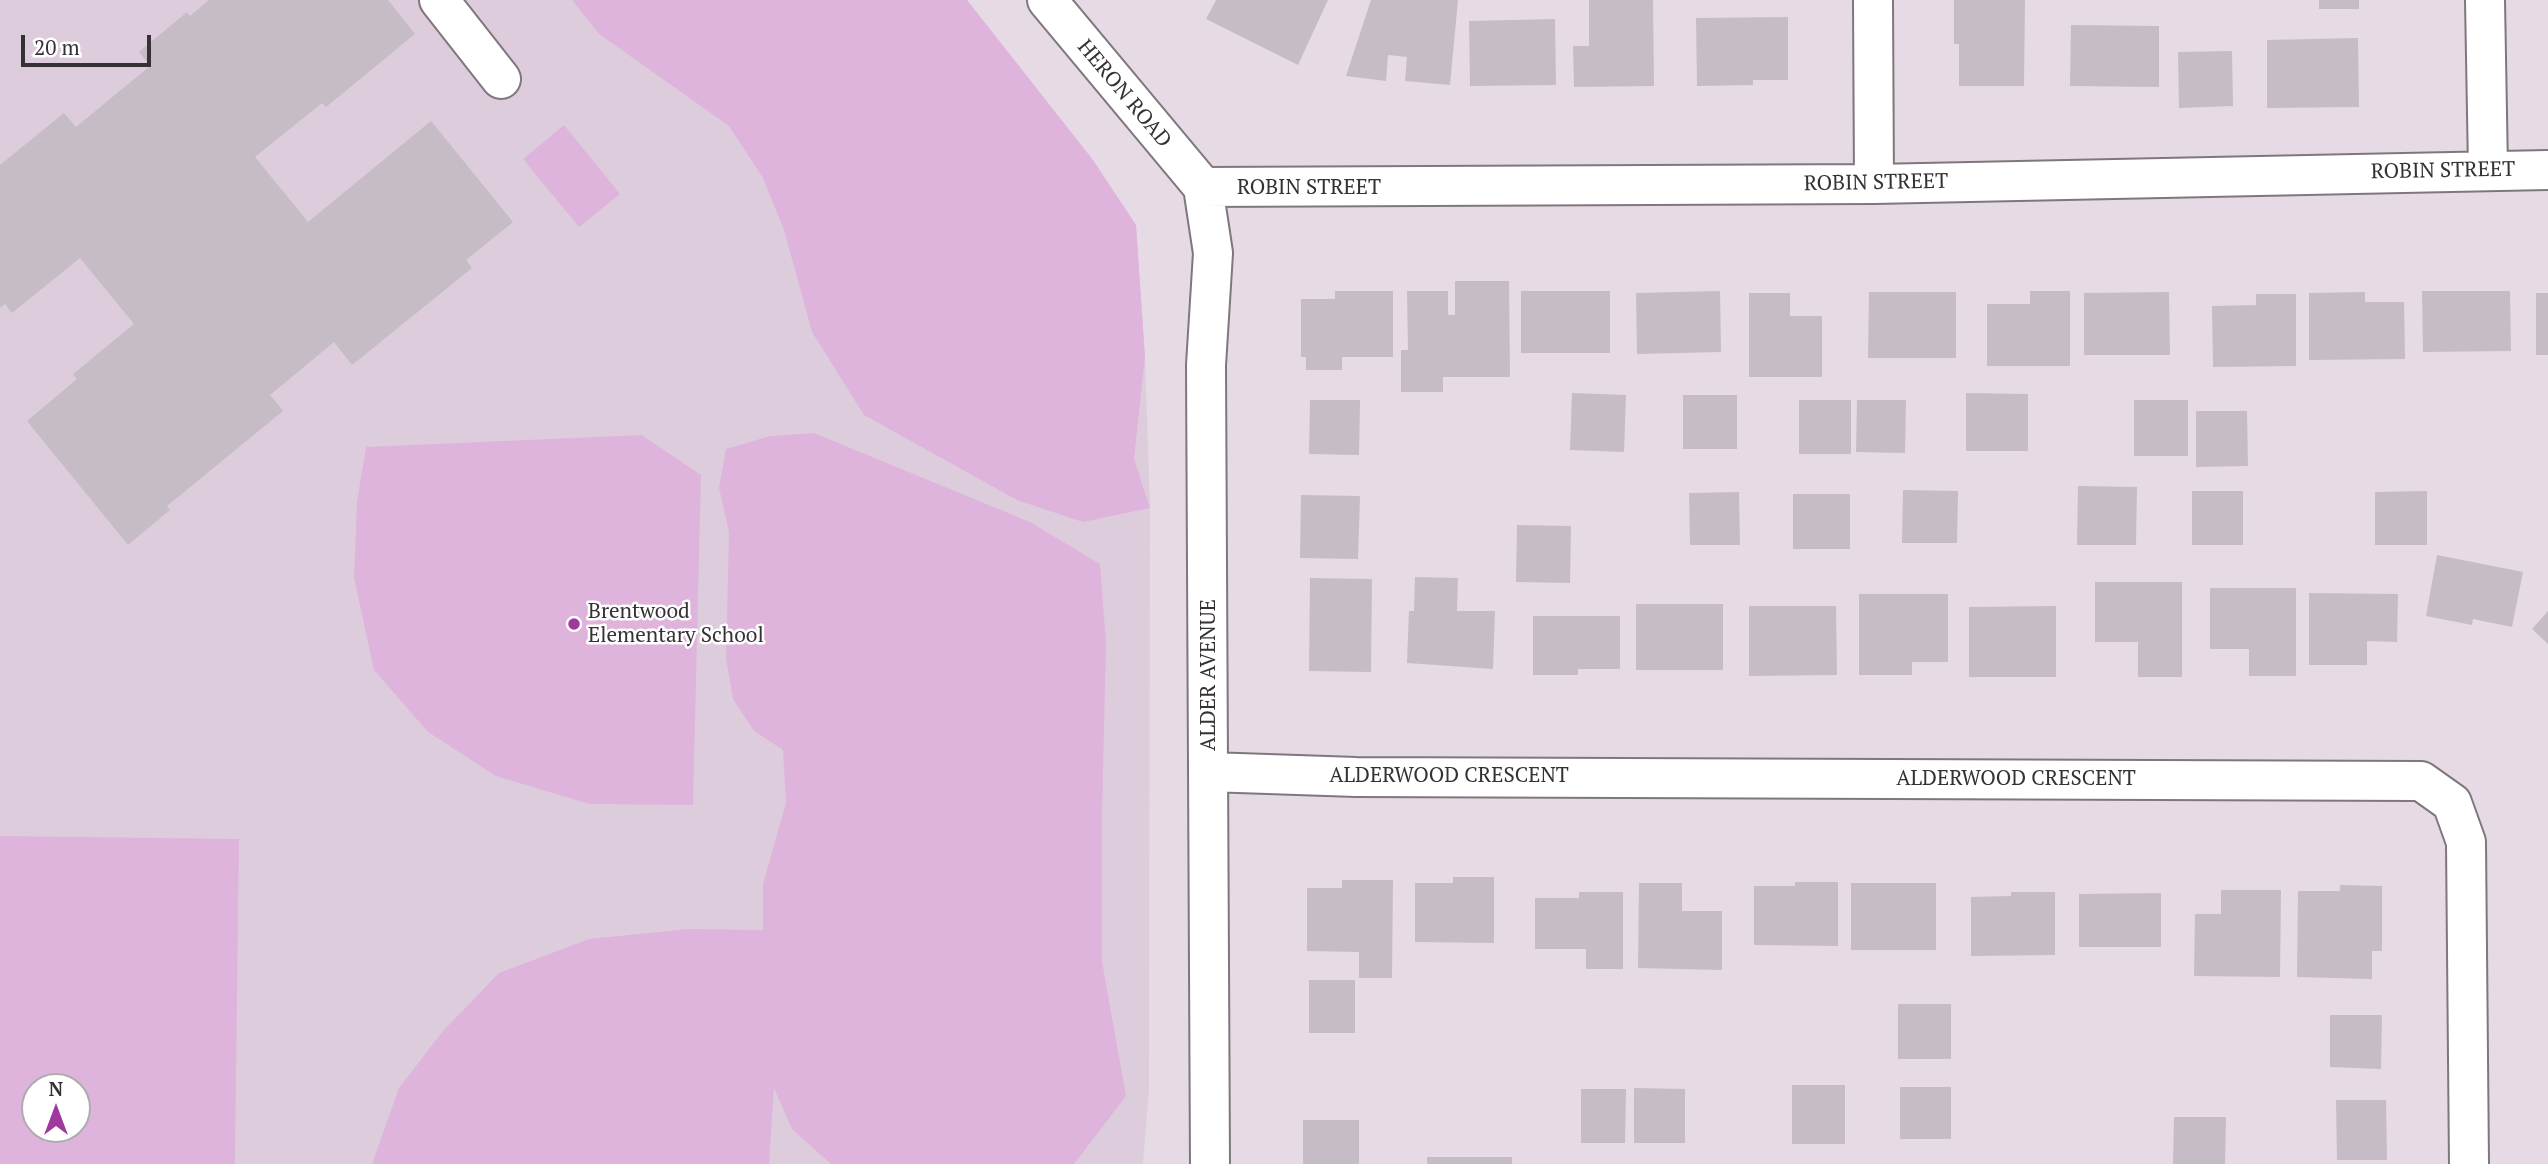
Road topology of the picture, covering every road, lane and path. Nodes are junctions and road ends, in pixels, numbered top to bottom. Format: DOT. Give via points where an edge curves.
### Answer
graph roads {
  1 [pos="439,0"];
  2 [pos="1047,0"];
  3 [pos="1873,0"];
  4 [pos="2485,0"];
  5 [pos="501,79"];
  6 [pos="2488,169"];
  7 [pos="2548,170"];
  8 [pos="1874,184"];
  9 [pos="1203,187"];
  10 [pos="1209,772"];
  11 [pos="1210,1164"];
  12 [pos="2469,1164"];
  1 -- 5 [label="street"];
  2 -- 9 [label="street, HERON ROAD"];
  3 -- 8 [label="street"];
  4 -- 6 [label="street"];
  6 -- 7 [label="street, ROBIN STREET"];
  6 -- 8 [label="street, ROBIN STREET"];
  8 -- 9 [label="street, ROBIN STREET"];
  9 -- 10 [label="street, ALDER AVENUE" via="1213,253 1206,365"];
  10 -- 11 [label="street, ALDER AVENUE"];
  10 -- 12 [label="street, ALDERWOOD CRESCENT" via="1370,777 2421,781 2452,803 2466,842"];
}
